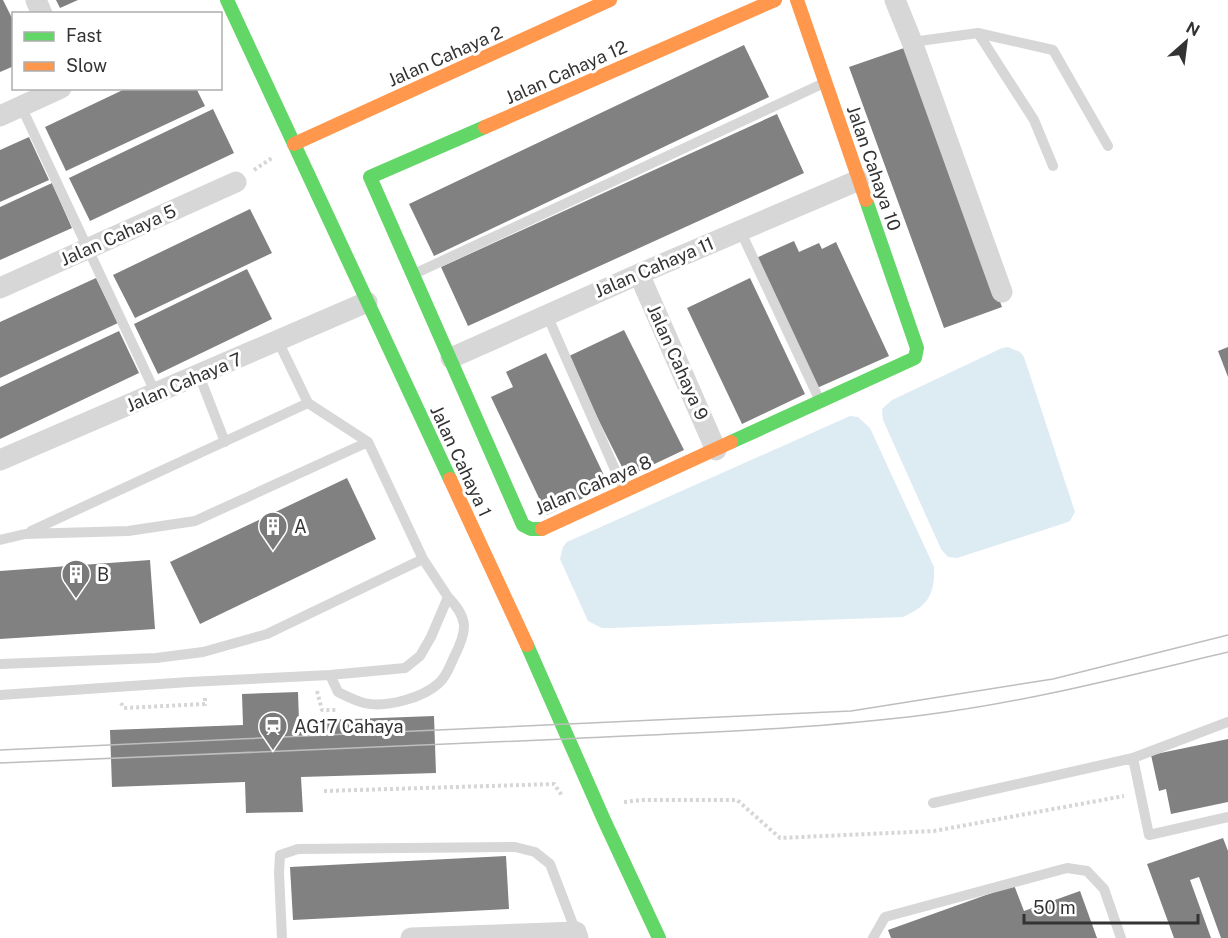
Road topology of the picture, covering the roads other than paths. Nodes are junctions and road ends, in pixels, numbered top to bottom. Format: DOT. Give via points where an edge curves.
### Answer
graph roads {
  1 [pos="610,0"];
  2 [pos="775,0"];
  3 [pos="797,0"];
  4 [pos="895,0"];
  5 [pos="227,9"];
  6 [pos="978,33"];
  7 [pos="912,42"];
  8 [pos="826,82"];
  9 [pos="57,90"];
  10 [pos="21,106"];
  11 [pos="0,116"];
  12 [pos="294,144"];
  13 [pos="1108,146"];
  14 [pos="1053,166"];
  15 [pos="370,177"];
  16 [pos="859,180"];
  17 [pos="236,182"];
  18 [pos="740,230"];
  19 [pos="88,248"];
  20 [pos="414,274"];
  21 [pos="639,274"];
  22 [pos="0,288"];
  23 [pos="1002,292"];
  24 [pos="367,302"];
  25 [pos="547,315"];
  26 [pos="278,341"];
  27 [pos="917,348"];
  28 [pos="451,358"];
  29 [pos="199,375"];
  30 [pos="156,393"];
  31 [pos="820,402"];
  32 [pos="308,403"];
  33 [pos="225,442"];
  34 [pos="368,442"];
  35 [pos="717,450"];
  36 [pos="0,460"];
  37 [pos="624,491"];
  38 [pos="25,534"];
  39 [pos="0,540"];
  40 [pos="423,559"];
  41 [pos="448,597"];
  42 [pos="0,664"];
  43 [pos="330,675"];
  44 [pos="0,695"];
  45 [pos="1228,722"];
  46 [pos="1133,758"];
  47 [pos="933,803"];
  48 [pos="1228,817"];
  49 [pos="577,935"];
  50 [pos="282,938"];
  51 [pos="411,938"];
  52 [pos="659,938"];
  53 [pos="873,938"];
  54 [pos="1121,938"];
  1 -- 12 [label="street, Jalan Cahaya 2"];
  2 -- 15 [label="street, Jalan Cahaya 12"];
  3 -- 8 [label="street, Jalan Cahaya 10"];
  4 -- 7 [label="street"];
  5 -- 12 [label="street, Jalan Cahaya 1"];
  6 -- 7 [label="lane"];
  6 -- 13 [label="lane" via="1053,50"];
  6 -- 14 [label="lane" via="1034,120"];
  7 -- 23 [label="street"];
  8 -- 16 [label="street, Jalan Cahaya 10"];
  8 -- 20 [label="lane"];
  9 -- 10 [label="street"];
  10 -- 11 [label="street"];
  10 -- 19 [label="lane"];
  12 -- 24 [label="street, Jalan Cahaya 1"];
  15 -- 20 [label="street, Jalan Cahaya 8"];
  16 -- 18 [label="street, Jalan Cahaya 11"];
  16 -- 27 [label="street, Jalan Cahaya 10"];
  17 -- 19 [label="street, Jalan Cahaya 5"];
  18 -- 21 [label="street, Jalan Cahaya 11"];
  18 -- 31 [label="lane"];
  19 -- 22 [label="street, Jalan Cahaya 5"];
  19 -- 30 [label="lane"];
  20 -- 28 [label="street, Jalan Cahaya 8"];
  21 -- 25 [label="street, Jalan Cahaya 11"];
  21 -- 35 [label="street, Jalan Cahaya 9"];
  24 -- 26 [label="street, Jalan Cahaya 7"];
  24 -- 52 [label="street, Jalan Cahaya 1"];
  25 -- 28 [label="street, Jalan Cahaya 11"];
  25 -- 37 [label="lane"];
  26 -- 29 [label="street, Jalan Cahaya 7"];
  26 -- 32 [label="lane"];
  27 -- 31 [label="street, Jalan Cahaya 8" via="915,358"];
  28 -- 37 [label="street, Jalan Cahaya 8" via="523,525 531,530 542,529"];
  29 -- 30 [label="street, Jalan Cahaya 7"];
  29 -- 33 [label="lane"];
  30 -- 36 [label="street, Jalan Cahaya 7"];
  31 -- 35 [label="street, Jalan Cahaya 8"];
  32 -- 33 [label="lane"];
  32 -- 34 [label="lane"];
  33 -- 38 [label="lane"];
  34 -- 38 [label="lane" via="195,521 128,531"];
  34 -- 40 [label="lane"];
  35 -- 37 [label="street, Jalan Cahaya 8"];
  38 -- 39 [label="lane"];
  40 -- 41 [label="lane"];
  40 -- 42 [label="lane" via="267,634 203,652 156,658"];
  41 -- 43 [label="lane" via="420,656 405,668"];
  41 -- 43 [label="lane" via="465,621 463,639 441,682 425,693 395,702 364,703 338,692"];
  43 -- 44 [label="lane"];
  45 -- 46 [label="lane"];
  46 -- 47 [label="lane"];
  46 -- 48 [label="lane" via="1149,835"];
  49 -- 50 [label="lane" via="550,864 535,852 515,847 298,849 280,855"];
  49 -- 51 [label="street"];
  53 -- 54 [label="lane" via="885,917 1067,868 1088,871 1104,889"];
}
